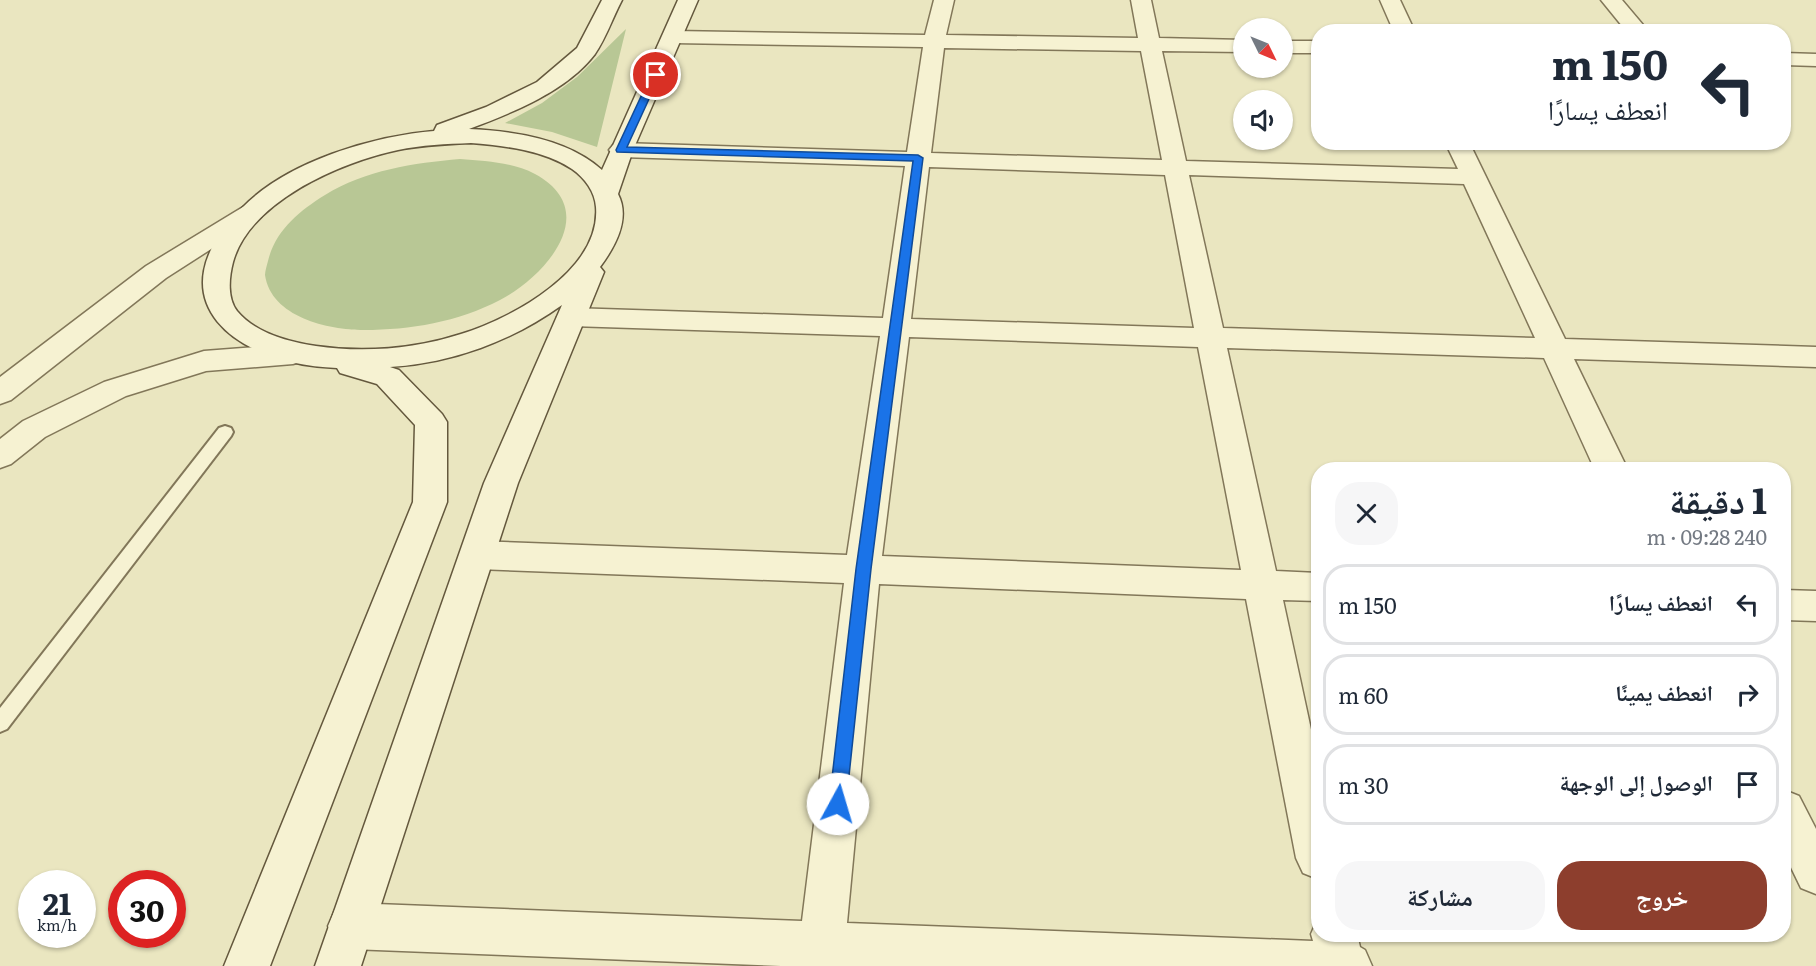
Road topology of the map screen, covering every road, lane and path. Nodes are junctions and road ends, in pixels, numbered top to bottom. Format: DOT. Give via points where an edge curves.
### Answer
graph roads {
  1 [pos="612,0"];
  2 [pos="688,0"];
  3 [pos="944,0"];
  4 [pos="1141,0"];
  5 [pos="1390,0"];
  6 [pos="1611,0"];
  7 [pos="1401,24"];
  8 [pos="1632,24"];
  9 [pos="674,37"];
  10 [pos="934,41"];
  11 [pos="1150,45"];
  12 [pos="1233,46"];
  13 [pos="1293,47"];
  14 [pos="1311,47"];
  15 [pos="1791,59"];
  16 [pos="1816,60"];
  17 [pos="420,139"];
  18 [pos="621,150"];
  19 [pos="1461,150"];
  20 [pos="918,158"];
  21 [pos="1175,166"];
  22 [pos="1473,177"];
  23 [pos="606,193"];
  24 [pos="252,212"];
  25 [pos="597,256"];
  26 [pos="571,317"];
  27 [pos="896,328"];
  28 [pos="1211,338"];
  29 [pos="1554,349"];
  30 [pos="293,354"];
  31 [pos="1816,357"];
  32 [pos="332,360"];
  33 [pos="0,393"];
  34 [pos="225,432"];
  35 [pos="0,456"];
  36 [pos="1608,462"];
  37 [pos="477,555"];
  38 [pos="863,569"];
  39 [pos="1262,584"];
  40 [pos="1311,587"];
  41 [pos="1791,605"];
  42 [pos="1816,606"];
  43 [pos="0,723"];
  44 [pos="1311,824"];
  45 [pos="1791,824"];
  46 [pos="1816,873"];
  47 [pos="1336,942"];
  48 [pos="344,946"];
  49 [pos="821,956"];
  50 [pos="247,966"];
  51 [pos="1341,966"];
  52 [pos="1348,966"];
  1 -- 17 [label="street" via="586,51 545,87 494,112"];
  2 -- 9 [label="street"];
  3 -- 10 [label="street"];
  4 -- 11 [label="street"];
  5 -- 7 [label="street"];
  6 -- 8 [label="street"];
  9 -- 10 [label="street"];
  9 -- 18 [label="street"];
  10 -- 11 [label="street"];
  10 -- 20 [label="street"];
  11 -- 12 [label="street"];
  11 -- 21 [label="street"];
  13 -- 14 [label="street"];
  15 -- 16 [label="street"];
  17 -- 23 [label="street" via="471,135 518,140 557,151 588,169"];
  17 -- 24 [label="street" via="373,149 328,165 287,186"];
  18 -- 20 [label="street"];
  18 -- 23 [label="street"];
  19 -- 22 [label="street"];
  20 -- 21 [label="street"];
  20 -- 27 [label="street"];
  21 -- 22 [label="street"];
  21 -- 28 [label="street"];
  22 -- 29 [label="street"];
  23 -- 25 [label="street" via="610,223"];
  24 -- 30 [label="street" via="226,244 214,277 222,309 248,336"];
  24 -- 33 [label="street" via="156,272"];
  25 -- 26 [label="street"];
  25 -- 32 [label="street" via="566,290 529,314 461,344 396,358"];
  26 -- 27 [label="street"];
  26 -- 37 [label="street" via="501,483"];
  27 -- 28 [label="street"];
  27 -- 38 [label="street"];
  28 -- 29 [label="street"];
  28 -- 39 [label="street"];
  29 -- 31 [label="street"];
  29 -- 36 [label="street"];
  30 -- 32 [label="street"];
  30 -- 35 [label="street" via="204,361 115,389 34,429"];
  32 -- 50 [label="street" via="388,377 431,422 430,502"];
  34 -- 43 [label="lane"];
  37 -- 38 [label="street"];
  37 -- 48 [label="street"];
  38 -- 39 [label="street"];
  38 -- 49 [label="street"];
  39 -- 40 [label="street"];
  39 -- 44 [label="street"];
  41 -- 42 [label="street"];
  45 -- 46 [label="street"];
  47 -- 51 [label="street"];
  48 -- 49 [label="street"];
  49 -- 51 [label="street"];
  51 -- 52 [label="street"];
}
